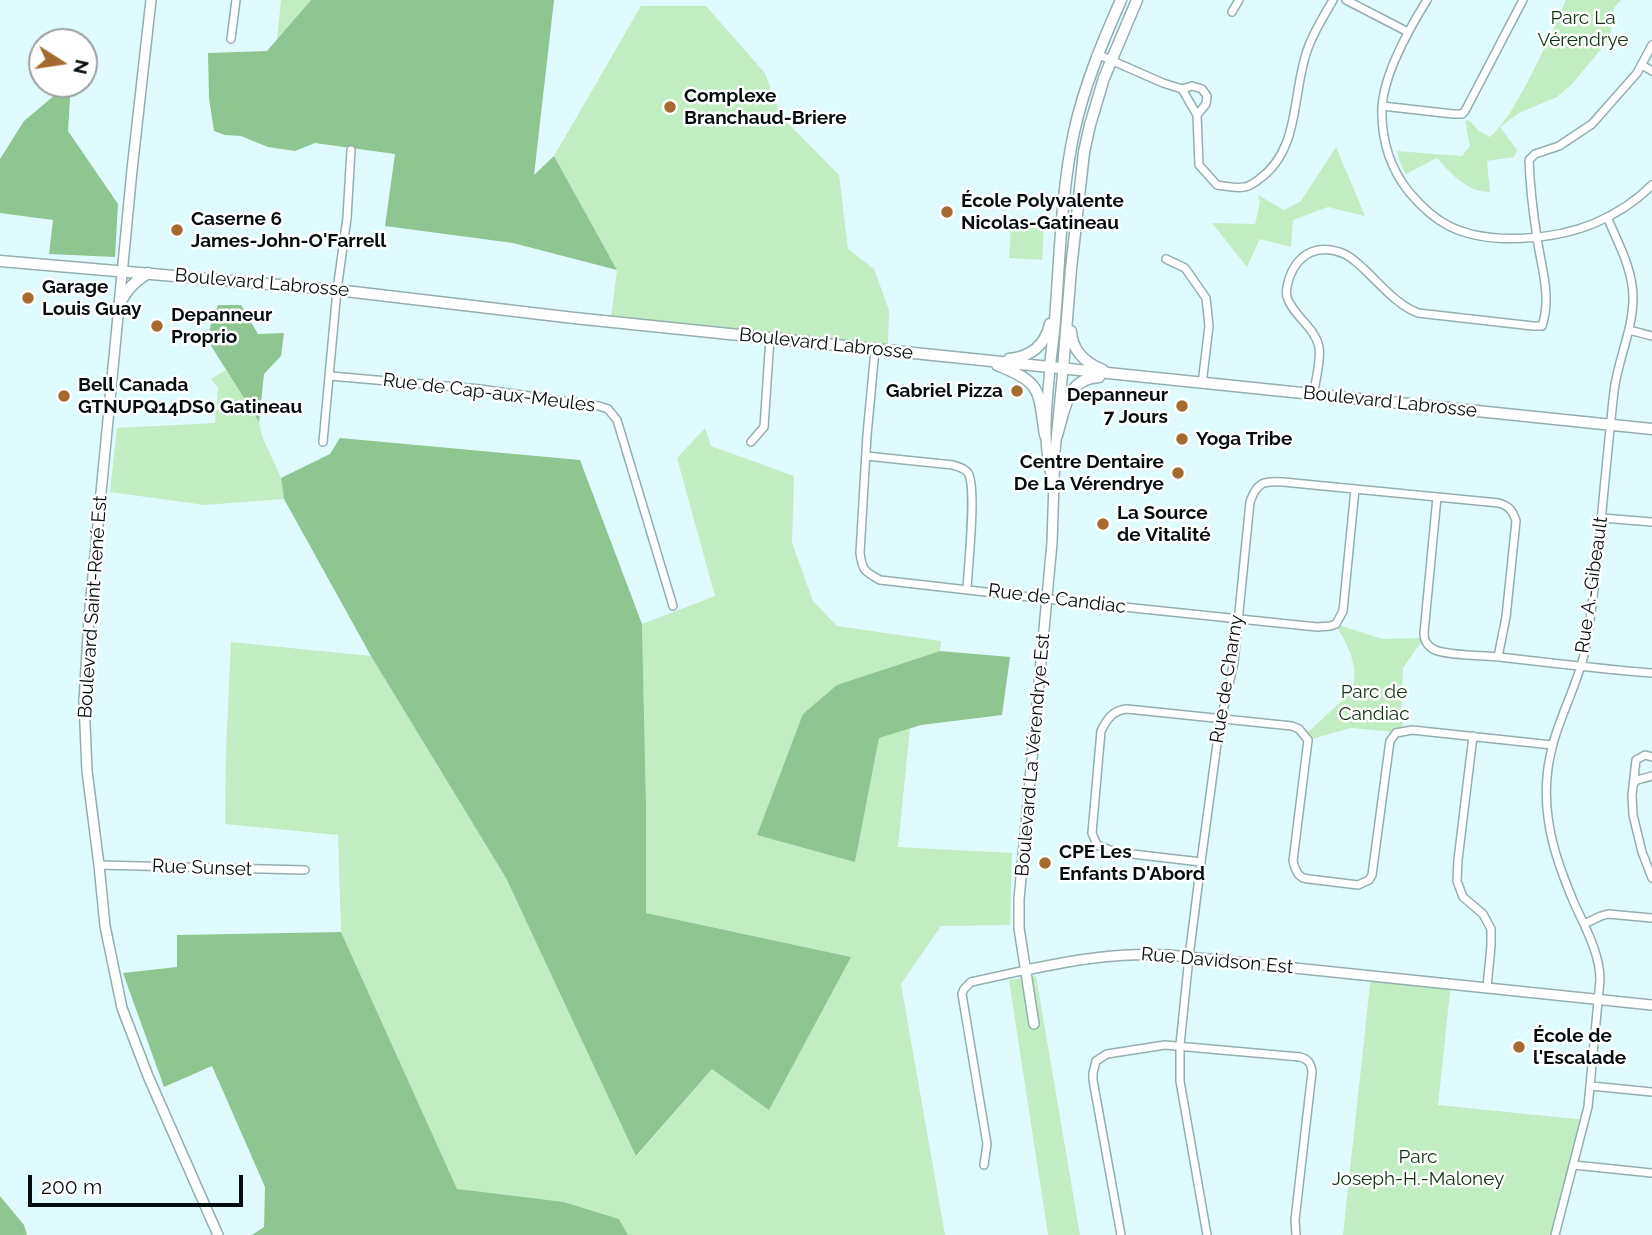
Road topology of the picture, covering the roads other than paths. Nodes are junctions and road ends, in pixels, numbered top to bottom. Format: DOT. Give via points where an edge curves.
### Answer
graph roads {
  1 [pos="151,0"];
  2 [pos="236,0"];
  3 [pos="1121,0"];
  4 [pos="1137,0"];
  5 [pos="1239,0"];
  6 [pos="1333,0"];
  7 [pos="1346,0"];
  8 [pos="1427,0"];
  9 [pos="1522,0"];
  10 [pos="1232,12"];
  11 [pos="1408,32"];
  12 [pos="231,39"];
  13 [pos="1652,45"];
  14 [pos="1097,54"];
  15 [pos="1111,60"];
  16 [pos="1642,65"];
  17 [pos="1652,71"];
  18 [pos="1182,89"];
  19 [pos="1382,106"];
  20 [pos="1197,115"];
  21 [pos="351,150"];
  22 [pos="1652,185"];
  23 [pos="1607,217"];
  24 [pos="1536,237"];
  25 [pos="1166,259"];
  26 [pos="0,261"];
  27 [pos="122,271"];
  28 [pos="148,273"];
  29 [pos="337,290"];
  30 [pos="1055,299"];
  31 [pos="119,305"];
  32 [pos="1069,308"];
  33 [pos="1629,330"];
  34 [pos="1652,336"];
  35 [pos="770,338"];
  36 [pos="875,350"];
  37 [pos="984,360"];
  38 [pos="1050,368"];
  39 [pos="1063,369"];
  40 [pos="330,376"];
  41 [pos="1128,376"];
  42 [pos="1202,384"];
  43 [pos="1313,395"];
  44 [pos="1611,425"];
  45 [pos="1652,429"];
  46 [pos="1045,435"];
  47 [pos="1057,435"];
  48 [pos="323,442"];
  49 [pos="751,442"];
  50 [pos="866,456"];
  51 [pos="1054,486"];
  52 [pos="1355,489"];
  53 [pos="1437,498"];
  54 [pos="1602,518"];
  55 [pos="1652,522"];
  56 [pos="967,589"];
  57 [pos="1047,599"];
  58 [pos="673,606"];
  59 [pos="1237,618"];
  60 [pos="1498,657"];
  61 [pos="1580,667"];
  62 [pos="1652,673"];
  63 [pos="1222,718"];
  64 [pos="1473,736"];
  65 [pos="1552,745"];
  66 [pos="1652,757"];
  67 [pos="1652,776"];
  68 [pos="1634,783"];
  69 [pos="1200,862"];
  70 [pos="99,864"];
  71 [pos="1649,864"];
  72 [pos="305,870"];
  73 [pos="1652,878"];
  74 [pos="1652,918"];
  75 [pos="1584,924"];
  76 [pos="1189,957"];
  77 [pos="1026,970"];
  78 [pos="1487,987"];
  79 [pos="1599,1000"];
  80 [pos="1652,1005"];
  81 [pos="1034,1024"];
  82 [pos="1180,1045"];
  83 [pos="1591,1086"];
  84 [pos="1652,1092"];
  85 [pos="984,1165"];
  86 [pos="1574,1165"];
  87 [pos="1652,1173"];
  88 [pos="218,1235"];
  89 [pos="1121,1235"];
  90 [pos="1207,1235"];
  91 [pos="1296,1235"];
  92 [pos="1555,1235"];
  1 -- 27 [label="street, Boulevard Saint-René Est"];
  2 -- 12 [label="street"];
  3 -- 14 [label="main road, Boulevard La Vérendrye Est"];
  4 -- 15 [label="main road, Boulevard La Vérendrye Est"];
  5 -- 10 [label="street"];
  6 -- 20 [label="street" via="1308,49 1290,137 1278,163 1263,177 1243,188 1217,186 1199,165"];
  7 -- 11 [label="street"];
  8 -- 11 [label="street"];
  9 -- 19 [label="street" via="1462,114"];
  11 -- 19 [label="street"];
  13 -- 16 [label="street"];
  14 -- 15 [label="street"];
  14 -- 30 [label="main road, Boulevard La Vérendrye Est" via="1070,154"];
  15 -- 18 [label="street"];
  15 -- 32 [label="main road, Boulevard La Vérendrye Est" via="1084,152"];
  16 -- 17 [label="street"];
  16 -- 24 [label="street" via="1592,124 1529,160"];
  18 -- 20 [label="street"];
  18 -- 20 [label="street" via="1192,86 1207,96"];
  19 -- 24 [label="street" via="1391,165 1429,212 1450,226 1486,238"];
  21 -- 29 [label="street"];
  22 -- 23 [label="street"];
  23 -- 24 [label="street"];
  23 -- 33 [label="street, Rue A.-Gibeault" via="1631,278"];
  24 -- 43 [label="street" via="1546,306 1542,326 1418,313 1341,252 1318,250 1301,257 1286,295 1319,348"];
  25 -- 42 [label="street" via="1185,268 1206,298 1209,326"];
  26 -- 27 [label="main road, Boulevard Labrosse"];
  27 -- 28 [label="main road, Boulevard Labrosse"];
  27 -- 31 [label="street, Boulevard Saint-René Est"];
  28 -- 29 [label="main road, Boulevard Labrosse"];
  28 -- 31 [label="main road" via="127,290"];
  29 -- 35 [label="main road, Boulevard Labrosse"];
  29 -- 40 [label="street"];
  30 -- 37 [label="main road" via="1048,330 1037,349 1017,358"];
  30 -- 38 [label="main road, Boulevard La Vérendrye Est"];
  31 -- 70 [label="street, Boulevard Saint-René Est" via="85,682 86,771"];
  32 -- 39 [label="main road, Boulevard La Vérendrye Est"];
  32 -- 41 [label="main road" via="1071,340 1079,354 1099,369"];
  33 -- 34 [label="street"];
  33 -- 44 [label="street, Rue A.-Gibeault" via="1616,375"];
  35 -- 36 [label="main road, Boulevard Labrosse"];
  35 -- 49 [label="street" via="764,427"];
  36 -- 37 [label="main road, Boulevard Labrosse"];
  36 -- 50 [label="street, Rue de Candiac"];
  37 -- 38 [label="main road, Boulevard Labrosse"];
  37 -- 46 [label="main road" via="1031,382 1039,397"];
  38 -- 39 [label="main road, Boulevard Labrosse"];
  38 -- 46 [label="street, Boulevard La Vérendrye Est"];
  39 -- 41 [label="main road, Boulevard Labrosse"];
  39 -- 47 [label="street, Boulevard La Vérendrye Est"];
  40 -- 48 [label="street"];
  40 -- 58 [label="street, Rue de Cap-aux-Meules" via="480,388 608,409 617,420"];
  41 -- 42 [label="main road, Boulevard Labrosse"];
  41 -- 47 [label="main road" via="1079,382 1071,391"];
  42 -- 43 [label="main road, Boulevard Labrosse"];
  43 -- 44 [label="main road, Boulevard Labrosse"];
  44 -- 45 [label="main road, Boulevard Labrosse"];
  44 -- 54 [label="street, Rue A.-Gibeault"];
  46 -- 51 [label="street, Boulevard La Vérendrye Est"];
  47 -- 51 [label="street, Boulevard La Vérendrye Est"];
  50 -- 56 [label="street" via="953,465 968,474 972,496"];
  50 -- 56 [label="street, Rue de Candiac" via="860,553 866,572 880,580"];
  51 -- 57 [label="street, Boulevard La Vérendrye Est"];
  52 -- 53 [label="street, Rue de Charny"];
  52 -- 59 [label="street, Rue de Charny" via="1270,482 1257,487 1250,502"];
  52 -- 59 [label="street, Rue de Candiac" via="1343,611 1336,624 1317,627"];
  53 -- 60 [label="street" via="1424,638 1437,651"];
  53 -- 60 [label="street, Rue de Charny" via="1499,503 1514,514 1516,528"];
  54 -- 55 [label="street"];
  54 -- 61 [label="street, Rue A.-Gibeault"];
  56 -- 57 [label="street, Rue de Candiac"];
  57 -- 59 [label="street, Rue de Candiac"];
  57 -- 77 [label="street, Boulevard La Vérendrye Est" via="1019,899"];
  59 -- 63 [label="street, Rue de Charny" via="1234,662"];
  60 -- 61 [label="street"];
  61 -- 62 [label="street"];
  61 -- 65 [label="street, Rue A.-Gibeault"];
  63 -- 64 [label="street" via="1292,726 1305,735 1294,868 1303,878 1353,885 1372,875 1393,736 1412,730"];
  63 -- 69 [label="street, Rue de Charny"];
  63 -- 69 [label="street" via="1121,710 1101,731 1092,833 1097,845 1115,852"];
  64 -- 65 [label="street"];
  64 -- 78 [label="street" via="1457,881 1463,897 1483,914 1491,929"];
  65 -- 75 [label="street, Rue A.-Gibeault" via="1546,792 1548,826"];
  66 -- 68 [label="street" via="1636,760"];
  67 -- 68 [label="street"];
  68 -- 71 [label="street" via="1633,814"];
  69 -- 76 [label="street, Rue de Charny"];
  70 -- 72 [label="street, Rue Sunset"];
  70 -- 88 [label="street, Boulevard Saint-René Est" via="105,926 127,1023"];
  71 -- 73 [label="street"];
  74 -- 75 [label="street" via="1608,914"];
  75 -- 79 [label="street, Rue A.-Gibeault" via="1599,963"];
  76 -- 77 [label="street, Rue Davidson Est" via="1119,954"];
  76 -- 78 [label="street, Rue Davidson Est"];
  76 -- 82 [label="street, Rue de Charny"];
  77 -- 81 [label="street, Boulevard La Vérendrye Est"];
  77 -- 85 [label="street, Rue Davidson Est" via="971,982 962,994 987,1144"];
  78 -- 79 [label="street, Rue Davidson Est"];
  79 -- 80 [label="street, Rue Davidson Est"];
  79 -- 83 [label="street, Rue A.-Gibeault"];
  82 -- 89 [label="street" via="1107,1054 1094,1066"];
  82 -- 90 [label="street, Rue de Charny" via="1180,1081"];
  82 -- 91 [label="street" via="1310,1062"];
  83 -- 84 [label="street"];
  83 -- 86 [label="street, Rue A.-Gibeault"];
  86 -- 87 [label="street"];
  86 -- 92 [label="street, Rue A.-Gibeault"];
}
